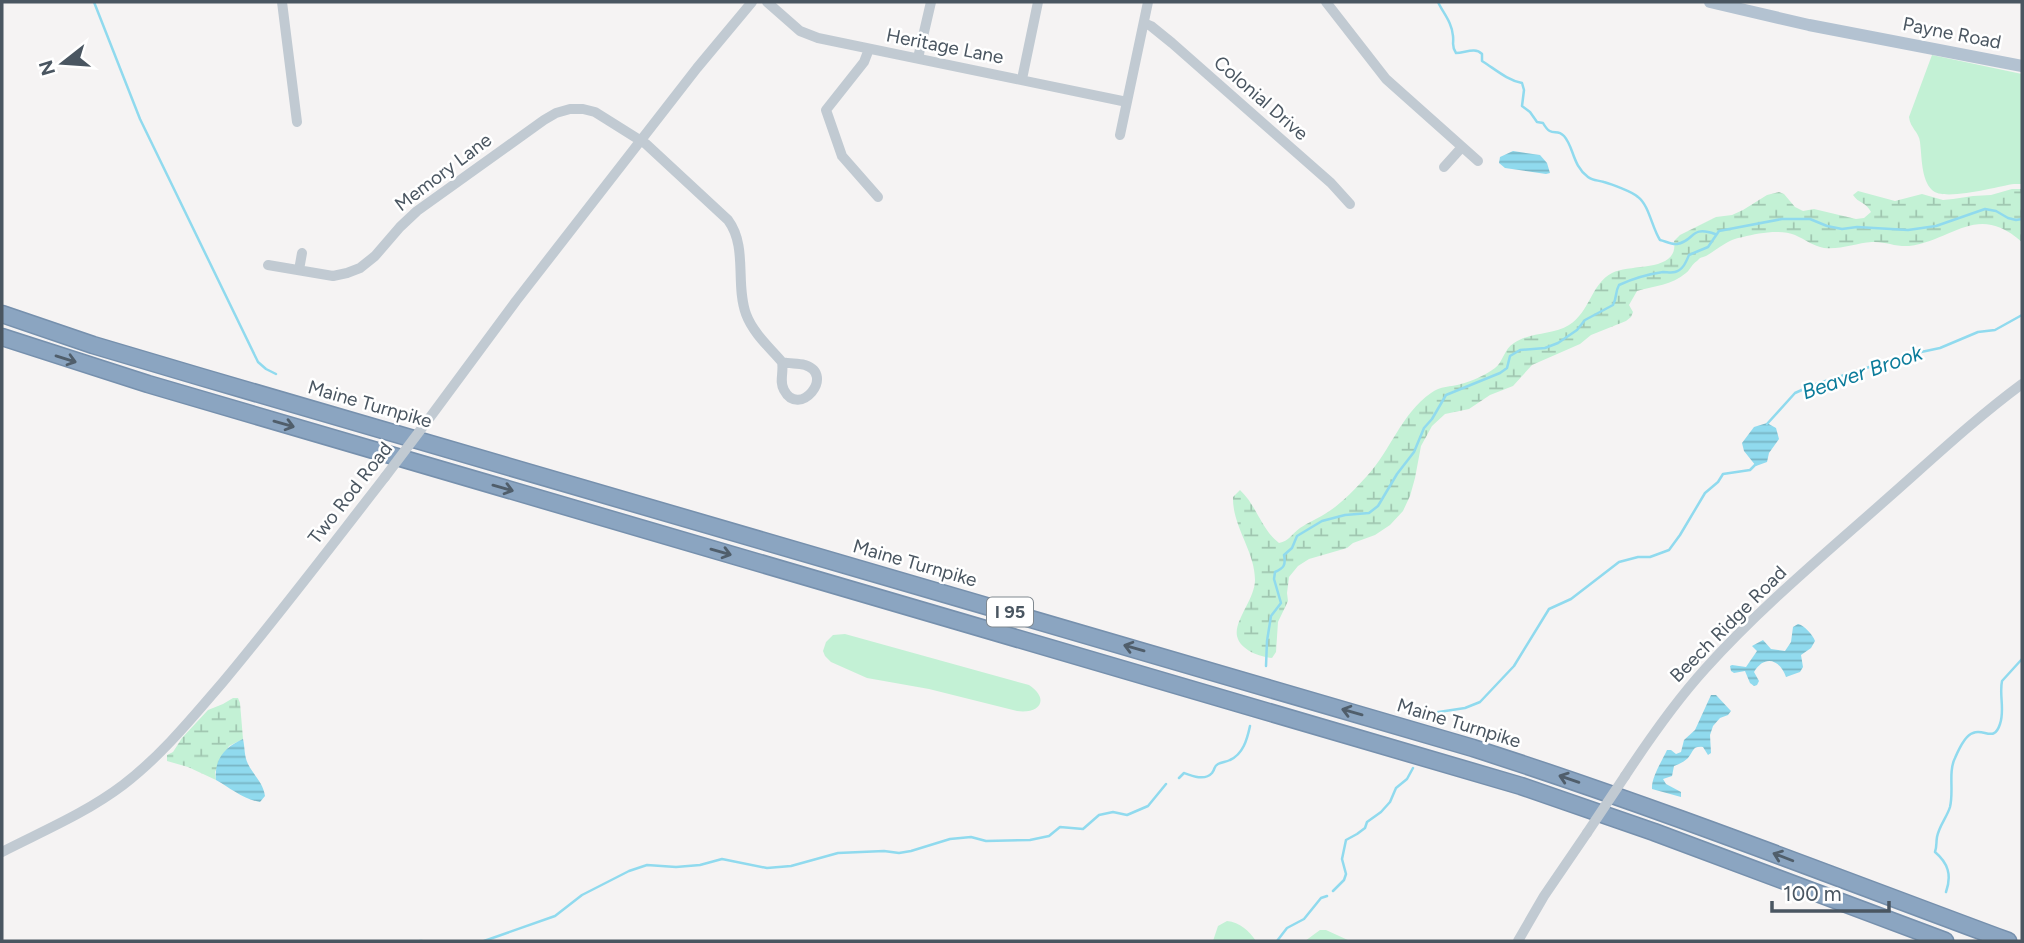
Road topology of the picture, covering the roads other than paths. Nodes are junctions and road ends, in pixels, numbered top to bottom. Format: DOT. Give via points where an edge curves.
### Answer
graph roads {
  1 [pos="282,2"];
  2 [pos="752,2"];
  3 [pos="767,2"];
  4 [pos="931,2"];
  5 [pos="1038,2"];
  6 [pos="1148,2"];
  7 [pos="1326,2"];
  8 [pos="1710,2"];
  9 [pos="1144,23"];
  10 [pos="869,49"];
  11 [pos="918,58"];
  12 [pos="2022,66"];
  13 [pos="1023,79"];
  14 [pos="1127,102"];
  15 [pos="297,122"];
  16 [pos="1120,135"];
  17 [pos="640,141"];
  18 [pos="1462,147"];
  19 [pos="1478,161"];
  20 [pos="1444,167"];
  21 [pos="878,197"];
  22 [pos="1350,204"];
  23 [pos="302,253"];
  24 [pos="268,265"];
  25 [pos="299,270"];
  26 [pos="2,312"];
  27 [pos="2,337"];
  28 [pos="782,362"];
  29 [pos="2022,384"];
  30 [pos="2,852"];
  31 [pos="1518,941"];
  32 [pos="1945,941"];
  33 [pos="2008,941"];
  1 -- 15 [label="street"];
  2 -- 17 [label="street, Two Rod Road"];
  3 -- 10 [label="street, Heritage Lane" via="804,33"];
  4 -- 11 [label="street"];
  5 -- 13 [label="street"];
  6 -- 9 [label="street"];
  7 -- 18 [label="street" via="1386,79"];
  8 -- 12 [label="main road, Payne Road"];
  9 -- 14 [label="street"];
  9 -- 22 [label="street, Colonial Drive"];
  10 -- 11 [label="street, Heritage Lane"];
  10 -- 21 [label="street" via="826,110 842,156"];
  11 -- 13 [label="street, Heritage Lane"];
  13 -- 14 [label="street, Heritage Lane"];
  14 -- 16 [label="street"];
  17 -- 25 [label="street, Memory Lane" via="595,112 561,111 412,215 360,268 333,276"];
  17 -- 28 [label="street, Memory Lane" via="731,223 738,242 747,315"];
  17 -- 30 [label="street, Two Rod Road, bridge" via="385,477 194,715 123,784 89,808"];
  18 -- 19 [label="street"];
  18 -- 20 [label="street"];
  23 -- 25 [label="street"];
  24 -- 25 [label="street, Memory Lane"];
  33 -- 26 [label="highway, Maine Turnpike / I 95, one-way" via="1694,823 1473,748 239,388"];
  27 -- 32 [label="highway, I 95, one-way" via="148,384 1521,786"];
  29 -- 31 [label="street, Beech Ridge Road, bridge" via="1735,637 1675,704"];
}
